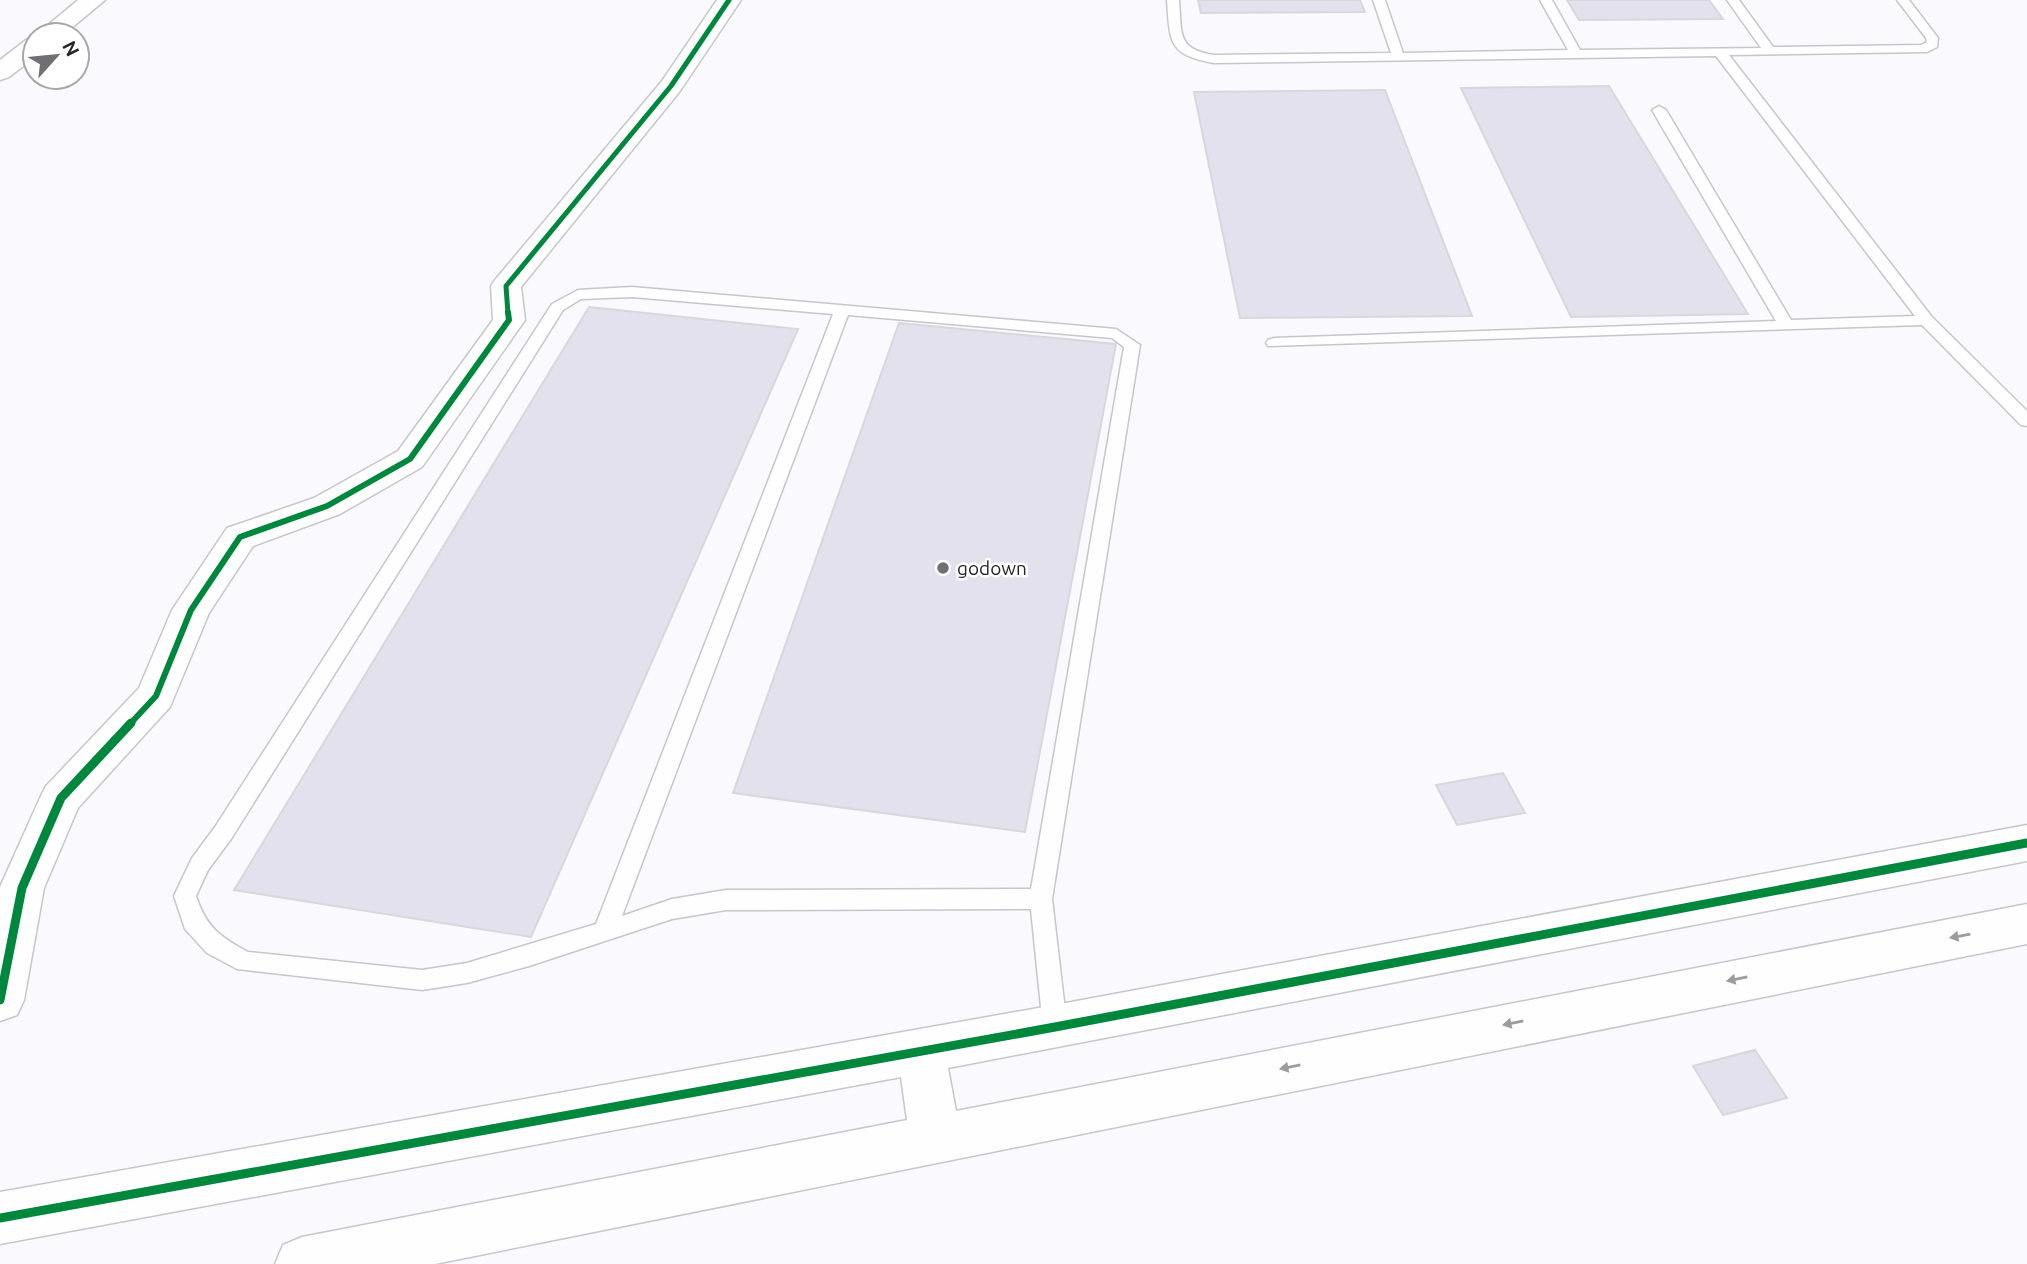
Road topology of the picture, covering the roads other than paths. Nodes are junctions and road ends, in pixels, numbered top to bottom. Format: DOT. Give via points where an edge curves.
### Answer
graph roads {
  1 [pos="93,0"];
  2 [pos="729,0"];
  3 [pos="1173,0"];
  4 [pos="1379,0"];
  5 [pos="1546,0"];
  6 [pos="1733,0"];
  7 [pos="1903,0"];
  8 [pos="66,21"];
  9 [pos="1768,49"];
  10 [pos="1718,50"];
  11 [pos="1575,52"];
  12 [pos="21,56"];
  13 [pos="1398,56"];
  14 [pos="0,72"];
  15 [pos="1659,110"];
  16 [pos="842,310"];
  17 [pos="1926,320"];
  18 [pos="1786,325"];
  19 [pos="1274,343"];
  20 [pos="2027,421"];
  21 [pos="2027,843"];
  22 [pos="1041,899"];
  23 [pos="2027,924"];
  24 [pos="605,930"];
  25 [pos="0,1000"];
  26 [pos="1055,1027"];
  27 [pos="920,1051"];
  28 [pos="935,1137"];
  29 [pos="0,1218"];
  30 [pos="302,1264"];
  1 -- 8 [label="street"];
  2 -- 25 [label="street" via="671,86 506,286 509,320 410,459 327,506 240,537 191,610 156,696 61,797 22,888"];
  3 -- 13 [label="lane" via="1177,41 1190,57"];
  4 -- 13 [label="lane"];
  5 -- 11 [label="lane"];
  6 -- 9 [label="lane"];
  7 -- 9 [label="lane" via="1933,44 1923,48"];
  9 -- 10 [label="lane"];
  10 -- 11 [label="lane"];
  10 -- 17 [label="lane"];
  11 -- 13 [label="lane"];
  12 -- 14 [label="street"];
  15 -- 18 [label="lane"];
  16 -- 22 [label="lane" via="1116,334 1132,345"];
  16 -- 24 [label="lane"];
  16 -- 24 [label="lane" via="632,292 578,295 557,307 200,864 185,896 193,922 215,946 245,962 422,980 491,966"];
  17 -- 18 [label="lane"];
  17 -- 20 [label="lane"];
  18 -- 19 [label="lane"];
  21 -- 26 [label="street"];
  22 -- 24 [label="lane" via="726,900 672,909"];
  22 -- 26 [label="lane"];
  23 -- 28 [label="street, one-way"];
  26 -- 27 [label="street"];
  27 -- 28 [label="street"];
  27 -- 29 [label="street"];
  28 -- 30 [label="street"];
}
